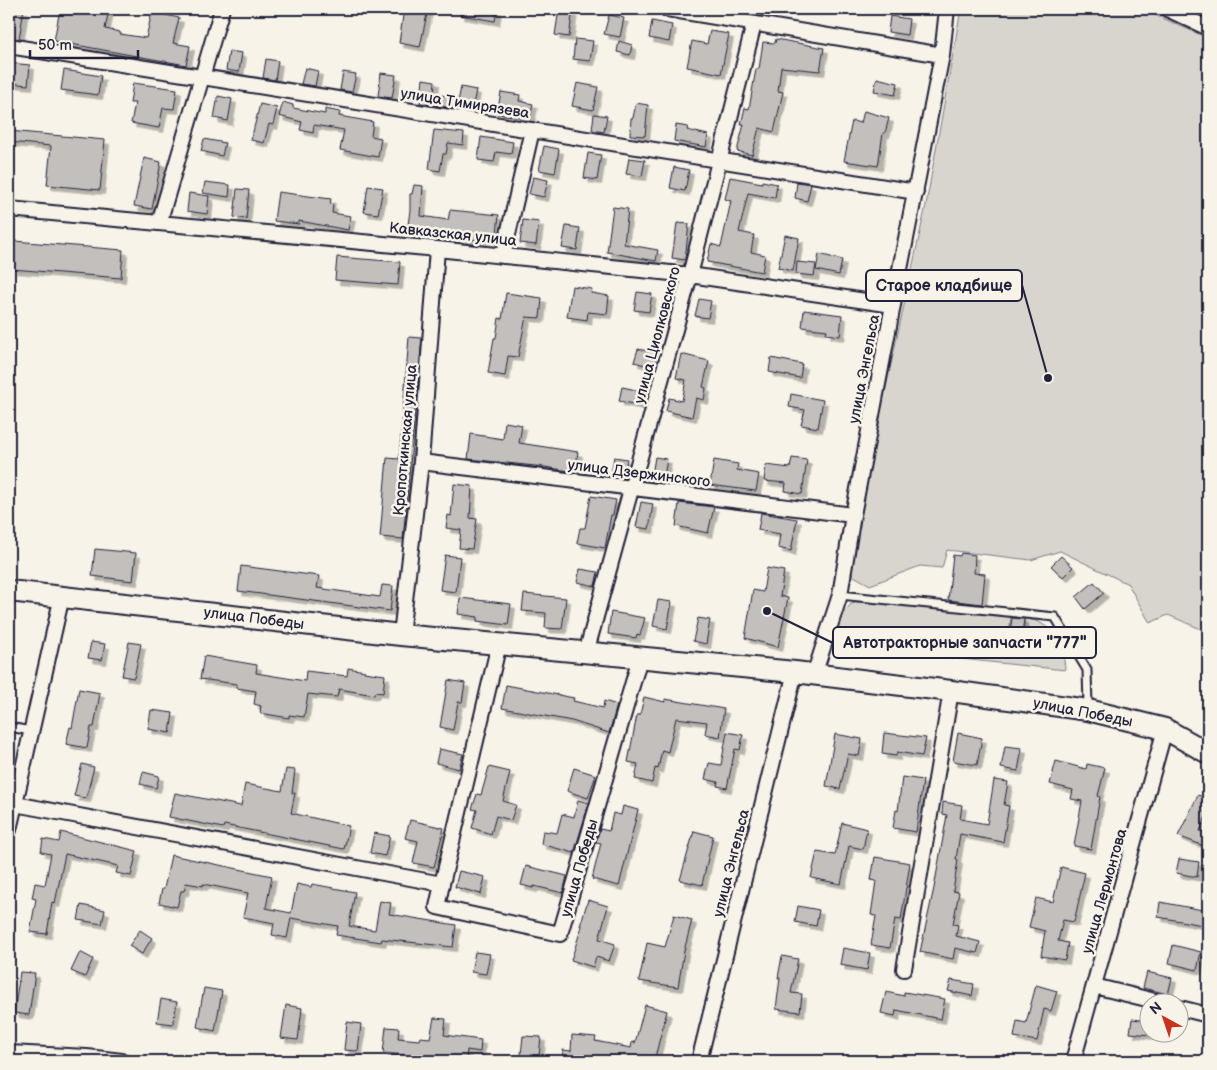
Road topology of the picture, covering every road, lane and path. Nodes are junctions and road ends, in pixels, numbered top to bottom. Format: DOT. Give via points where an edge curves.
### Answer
graph roads {
  1 [pos="222,9"];
  2 [pos="667,9"];
  3 [pos="947,9"];
  4 [pos="1167,9"];
  5 [pos="754,24"];
  6 [pos="1208,28"];
  7 [pos="9,46"];
  8 [pos="942,55"];
  9 [pos="202,77"];
  10 [pos="532,130"];
  11 [pos="718,160"];
  12 [pos="916,192"];
  13 [pos="9,209"];
  14 [pos="159,223"];
  15 [pos="437,249"];
  16 [pos="503,256"];
  17 [pos="690,275"];
  18 [pos="893,305"];
  19 [pos="422,462"];
  20 [pos="632,489"];
  21 [pos="853,515"];
  22 [pos="9,591"];
  23 [pos="840,595"];
  24 [pos="62,596"];
  25 [pos="401,635"];
  26 [pos="499,644"];
  27 [pos="586,653"];
  28 [pos="640,658"];
  29 [pos="804,673"];
  30 [pos="951,691"];
  31 [pos="1088,710"];
  32 [pos="9,726"];
  33 [pos="1165,729"];
  34 [pos="31,731"];
  35 [pos="1208,753"];
  36 [pos="15,804"];
  37 [pos="9,830"];
  38 [pos="442,884"];
  39 [pos="904,969"];
  40 [pos="1094,986"];
  41 [pos="1140,997"];
  42 [pos="1190,1010"];
  43 [pos="1208,1015"];
  44 [pos="9,1053"];
  45 [pos="122,1061"];
  46 [pos="699,1061"];
  47 [pos="1073,1061"];
  1 -- 9 [label="street"];
  2 -- 5 [label="street"];
  3 -- 8 [label="street, улица Энгельса"];
  4 -- 6 [label="street"];
  5 -- 8 [label="street"];
  5 -- 11 [label="street, улица Циолковского"];
  7 -- 9 [label="street, улица Тимирязева"];
  8 -- 12 [label="street, улица Энгельса"];
  9 -- 10 [label="street, улица Тимирязева"];
  9 -- 14 [label="street"];
  10 -- 11 [label="street, улица Тимирязева"];
  10 -- 16 [label="street"];
  11 -- 12 [label="street, улица Тимирязева"];
  11 -- 17 [label="street, улица Циолковского"];
  12 -- 18 [label="street, улица Энгельса"];
  13 -- 14 [label="street, Кавказская улица"];
  14 -- 15 [label="street, Кавказская улица"];
  15 -- 16 [label="street, Кавказская улица"];
  15 -- 19 [label="street, Кропоткинская улица"];
  16 -- 17 [label="street, Кавказская улица"];
  17 -- 18 [label="street, Кавказская улица"];
  17 -- 20 [label="street, улица Циолковского"];
  18 -- 21 [label="street, улица Энгельса"];
  19 -- 20 [label="street, улица Дзержинского"];
  19 -- 25 [label="street, Кропоткинская улица"];
  20 -- 21 [label="street, улица Дзержинского"];
  20 -- 27 [label="street, улица Циолковского"];
  21 -- 23 [label="street, улица Энгельса"];
  22 -- 24 [label="street, улица Победы"];
  23 -- 29 [label="street, улица Энгельса"];
  23 -- 31 [label="lane" via="1055,617 1087,670"];
  24 -- 25 [label="street, улица Победы"];
  24 -- 34 [label="street"];
  25 -- 26 [label="street, улица Победы"];
  26 -- 27 [label="street, улица Победы"];
  26 -- 38 [label="street, улица Победы"];
  27 -- 28 [label="street, улица Победы"];
  28 -- 29 [label="street, улица Победы"];
  28 -- 38 [label="street, улица Победы" via="560,934 437,906"];
  29 -- 30 [label="street, улица Победы"];
  29 -- 46 [label="street, улица Энгельса"];
  30 -- 31 [label="street, улица Победы"];
  30 -- 39 [label="street"];
  31 -- 33 [label="street, улица Победы"];
  32 -- 34 [label="lane"];
  33 -- 35 [label="street, улица Победы"];
  33 -- 40 [label="street, улица Лермонтова"];
  34 -- 36 [label="street"];
  36 -- 37 [label="street"];
  36 -- 38 [label="street"];
  40 -- 41 [label="street"];
  40 -- 47 [label="street, улица Лермонтова"];
  42 -- 43 [label="street"];
  44 -- 45 [label="street"];
}
